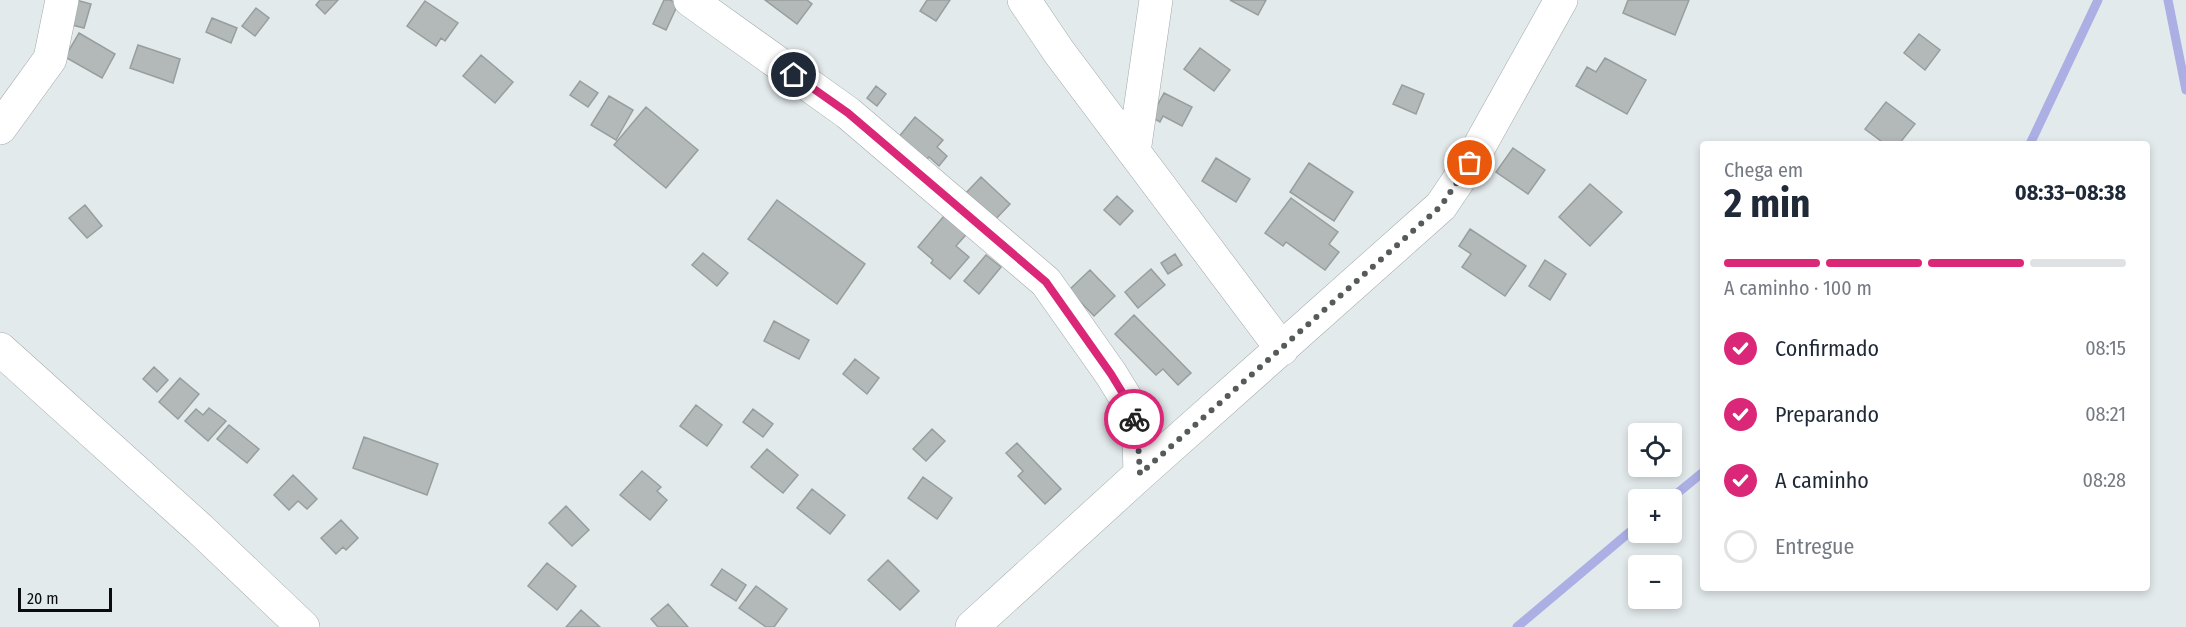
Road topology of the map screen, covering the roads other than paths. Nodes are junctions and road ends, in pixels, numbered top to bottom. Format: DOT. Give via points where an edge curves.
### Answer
graph roads {
  1 [pos="62,0"];
  2 [pos="690,0"];
  3 [pos="1024,0"];
  4 [pos="1156,0"];
  5 [pos="1561,0"];
  6 [pos="0,128"];
  7 [pos="1134,152"];
  8 [pos="0,349"];
  9 [pos="1282,349"];
  10 [pos="1140,474"];
  11 [pos="303,627"];
  12 [pos="972,627"];
  1 -- 6 [label="street" via="50,59"];
  2 -- 10 [label="street" via="848,113 1046,282 1133,410"];
  3 -- 7 [label="street"];
  4 -- 7 [label="street"];
  5 -- 9 [label="street" via="1470,163 1441,206"];
  7 -- 9 [label="street"];
  8 -- 11 [label="street"];
  9 -- 10 [label="street"];
  10 -- 12 [label="street"];
}
